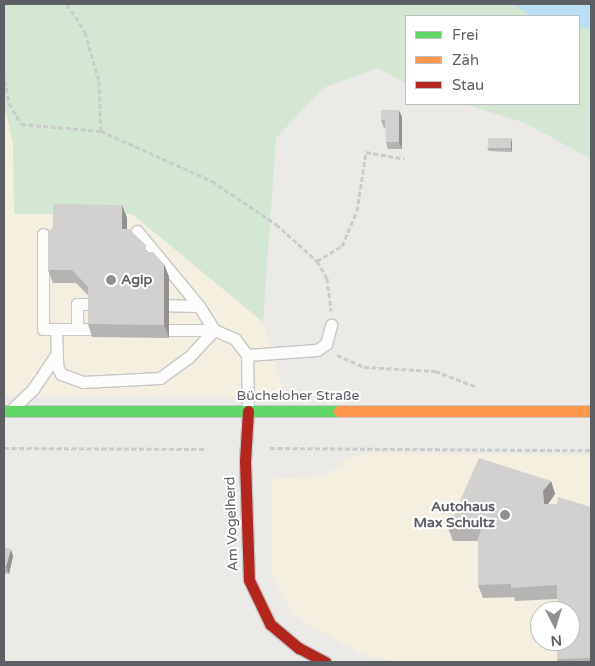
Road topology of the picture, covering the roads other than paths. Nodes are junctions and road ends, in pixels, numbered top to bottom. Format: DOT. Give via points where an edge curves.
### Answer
graph roads {
  1 [pos="138,231"];
  2 [pos="43,234"];
  3 [pos="112,304"];
  4 [pos="140,305"];
  5 [pos="199,306"];
  6 [pos="331,326"];
  7 [pos="56,329"];
  8 [pos="77,329"];
  9 [pos="121,329"];
  10 [pos="140,330"];
  11 [pos="214,330"];
  12 [pos="56,354"];
  13 [pos="247,355"];
  14 [pos="6,411"];
  15 [pos="248,411"];
  16 [pos="591,412"];
  17 [pos="325,662"];
  1 -- 5 [label="lane"];
  2 -- 7 [label="lane" via="43,329"];
  3 -- 8 [label="lane" via="77,304"];
  4 -- 5 [label="lane"];
  5 -- 11 [label="lane"];
  6 -- 13 [label="lane" via="326,344 305,352"];
  7 -- 8 [label="lane"];
  7 -- 12 [label="lane"];
  8 -- 9 [label="lane"];
  10 -- 11 [label="lane"];
  11 -- 12 [label="lane" via="174,370 146,381 70,380 61,374"];
  11 -- 13 [label="lane" via="235,339"];
  12 -- 14 [label="lane" via="37,384"];
  13 -- 15 [label="lane"];
  14 -- 15 [label="main road, Bücheloher Straße"];
  15 -- 16 [label="main road, Bücheloher Straße"];
  15 -- 17 [label="main road, Am Vogelherd" via="246,519 250,580 270,624 299,648"];
}
